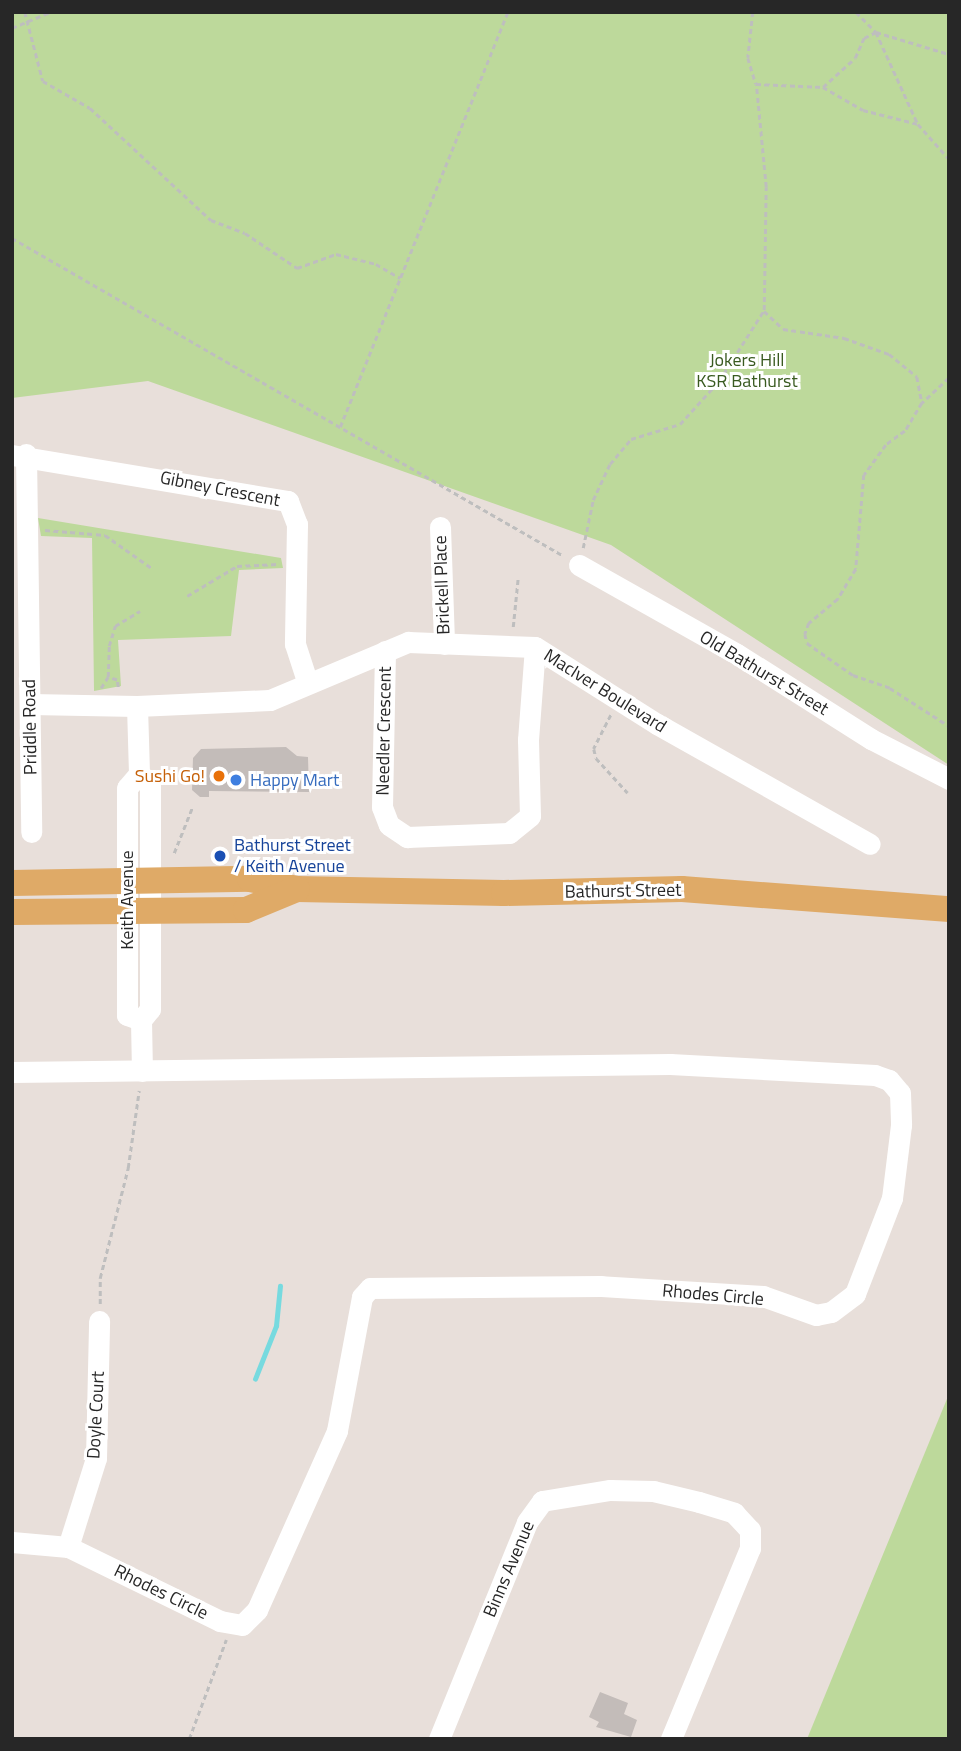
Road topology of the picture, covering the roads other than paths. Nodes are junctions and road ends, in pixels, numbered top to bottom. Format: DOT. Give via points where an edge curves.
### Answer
graph roads {
  1 [pos="19,455"];
  2 [pos="440,527"];
  3 [pos="579,565"];
  4 [pos="444,644"];
  5 [pos="535,647"];
  6 [pos="385,651"];
  7 [pos="20,662"];
  8 [pos="307,681"];
  9 [pos="30,704"];
  10 [pos="127,706"];
  11 [pos="949,779"];
  12 [pos="31,832"];
  13 [pos="870,844"];
  14 [pos="138,882"];
  15 [pos="12,883"];
  16 [pos="297,889"];
  17 [pos="949,908"];
  18 [pos="12,912"];
  19 [pos="139,912"];
  20 [pos="12,1072"];
  21 [pos="140,1081"];
  22 [pos="99,1321"];
  23 [pos="12,1542"];
  24 [pos="68,1547"];
  25 [pos="439,1739"];
  26 [pos="671,1739"];
  1 -- 7 [label="street, Priddle Road" via="27,529"];
  1 -- 8 [label="street, Gibney Crescent" via="288,501 297,524 295,644"];
  2 -- 4 [label="street, Brickell Place"];
  3 -- 11 [label="street, Old Bathurst Street" via="737,654 871,739"];
  4 -- 5 [label="street, MacIver Boulevard"];
  4 -- 6 [label="street, MacIver Boulevard" via="408,642"];
  5 -- 6 [label="street, Needler Crescent" via="528,740 530,816 509,833 407,837 389,825 382,807"];
  5 -- 13 [label="street, MacIver Boulevard"];
  6 -- 8 [label="street, MacIver Boulevard"];
  7 -- 9 [label="street, Priddle Road"];
  8 -- 10 [label="street, MacIver Boulevard" via="270,700"];
  9 -- 10 [label="street, MacIver Boulevard"];
  9 -- 12 [label="street, Priddle Road"];
  10 -- 14 [label="street, Keith Avenue" via="139,774 150,783"];
  14 -- 15 [label="main road, Bathurst Street"];
  14 -- 16 [label="main road, Bathurst Street" via="250,879"];
  14 -- 19 [label="street, Keith Avenue"];
  16 -- 17 [label="main road, Bathurst Street" via="505,893 682,889"];
  16 -- 19 [label="main road, Bathurst Street" via="246,910"];
  18 -- 19 [label="main road, Bathurst Street"];
  19 -- 21 [label="street, Keith Avenue" via="150,1009 141,1020"];
  20 -- 21 [label="street"];
  21 -- 24 [label="street, Rhodes Circle" via="670,1064 875,1075 889,1080 900,1093 899,1160 892,1198 855,1294 831,1312 816,1315 763,1296 615,1287 370,1287 362,1297 337,1431 257,1610 242,1625 220,1621"];
  22 -- 24 [label="street, Doyle Court" via="96,1458"];
  23 -- 24 [label="street, Rhodes Circle"];
  25 -- 26 [label="street, Binns Avenue" via="527,1522 542,1501 610,1490 653,1491 699,1502 734,1513 750,1530 750,1548"];
}
